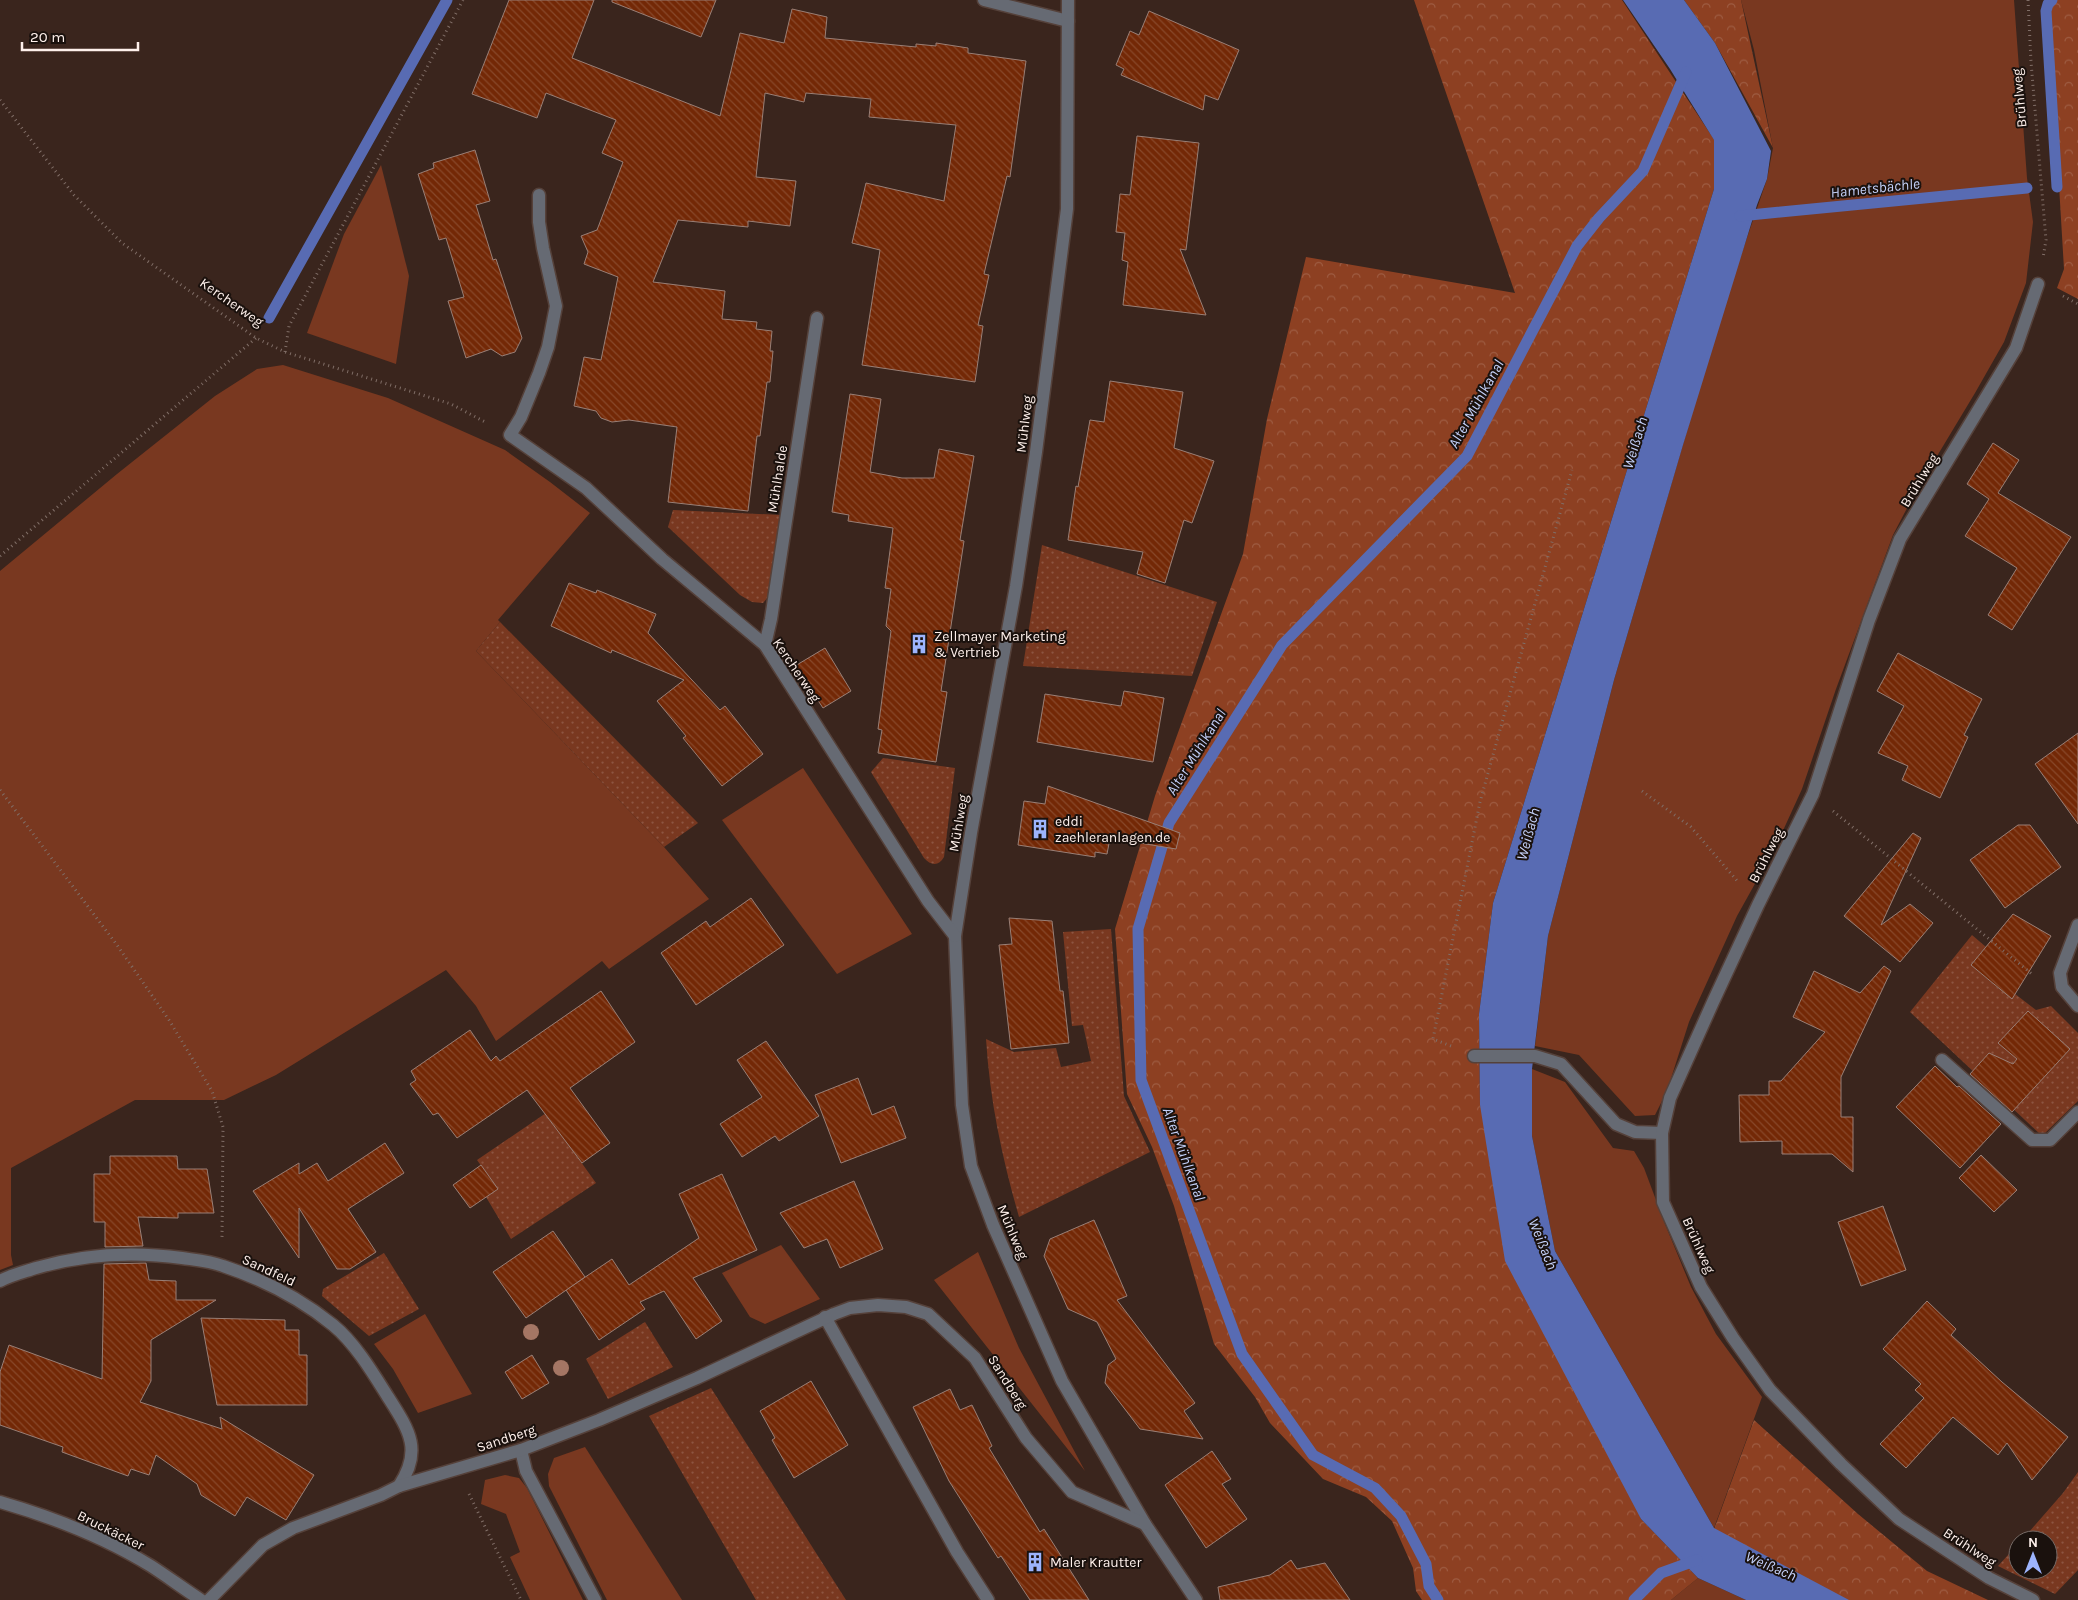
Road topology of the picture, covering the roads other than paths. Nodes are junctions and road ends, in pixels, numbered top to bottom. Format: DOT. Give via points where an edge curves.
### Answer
graph roads {
  1 [pos="984,0"];
  2 [pos="1068,0"];
  3 [pos="1068,20"];
  4 [pos="539,195"];
  5 [pos="2038,284"];
  6 [pos="817,318"];
  7 [pos="765,645"];
  8 [pos="2078,925"];
  9 [pos="955,936"];
  10 [pos="2078,1006"];
  11 [pos="1474,1056"];
  12 [pos="1942,1060"];
  13 [pos="2078,1112"];
  14 [pos="1662,1134"];
  15 [pos="0,1280"];
  16 [pos="825,1317"];
  17 [pos="521,1450"];
  18 [pos="398,1486"];
  19 [pos="0,1502"];
  20 [pos="1145,1524"];
  21 [pos="201,1600"];
  22 [pos="209,1600"];
  23 [pos="595,1600"];
  24 [pos="988,1600"];
  25 [pos="1196,1600"];
  26 [pos="2032,1600"];
  1 -- 3 [label="street"];
  2 -- 3 [label="street, Mühlweg"];
  3 -- 9 [label="street, Mühlweg" via="1067,209 1016,586"];
  4 -- 7 [label="street, Kercherweg" via="542,248 556,306 539,373 510,435 586,488 662,559"];
  5 -- 14 [label="street, Brühlweg" via="2016,348 1900,539 1869,620 1813,794 1758,904 1670,1098"];
  6 -- 7 [label="street, Mühlhalde"];
  7 -- 9 [label="street, Kercherweg" via="923,893"];
  8 -- 10 [label="street" via="2060,973 2062,987"];
  9 -- 20 [label="street, Mühlweg" via="962,1105 971,1166 993,1225 1062,1381"];
  11 -- 14 [label="street" via="1535,1056 1561,1064 1616,1124 1635,1132"];
  12 -- 13 [label="street" via="2032,1140 2050,1140"];
  14 -- 26 [label="street, Brühlweg" via="1663,1202 1701,1286 1770,1390 1899,1519 1989,1578"];
  15 -- 18 [label="street, Sandfeld" via="66,1259 163,1255 222,1265 281,1290 334,1326 368,1365 407,1425 411,1438 411,1462"];
  16 -- 17 [label="street, Sandberg" via="697,1378"];
  16 -- 20 [label="street, Sandberg" via="850,1308 878,1305 906,1307 928,1314 975,1358 1026,1438 1072,1492"];
  16 -- 24 [label="street" via="957,1552"];
  17 -- 18 [label="street, Sandberg"];
  17 -- 23 [label="street" via="526,1471"];
  18 -- 22 [label="street, Sandberg" via="293,1528 263,1545"];
  19 -- 21 [label="street, Bruckäcker" via="97,1538 150,1566"];
  20 -- 25 [label="street, Mühlweg"];
}
